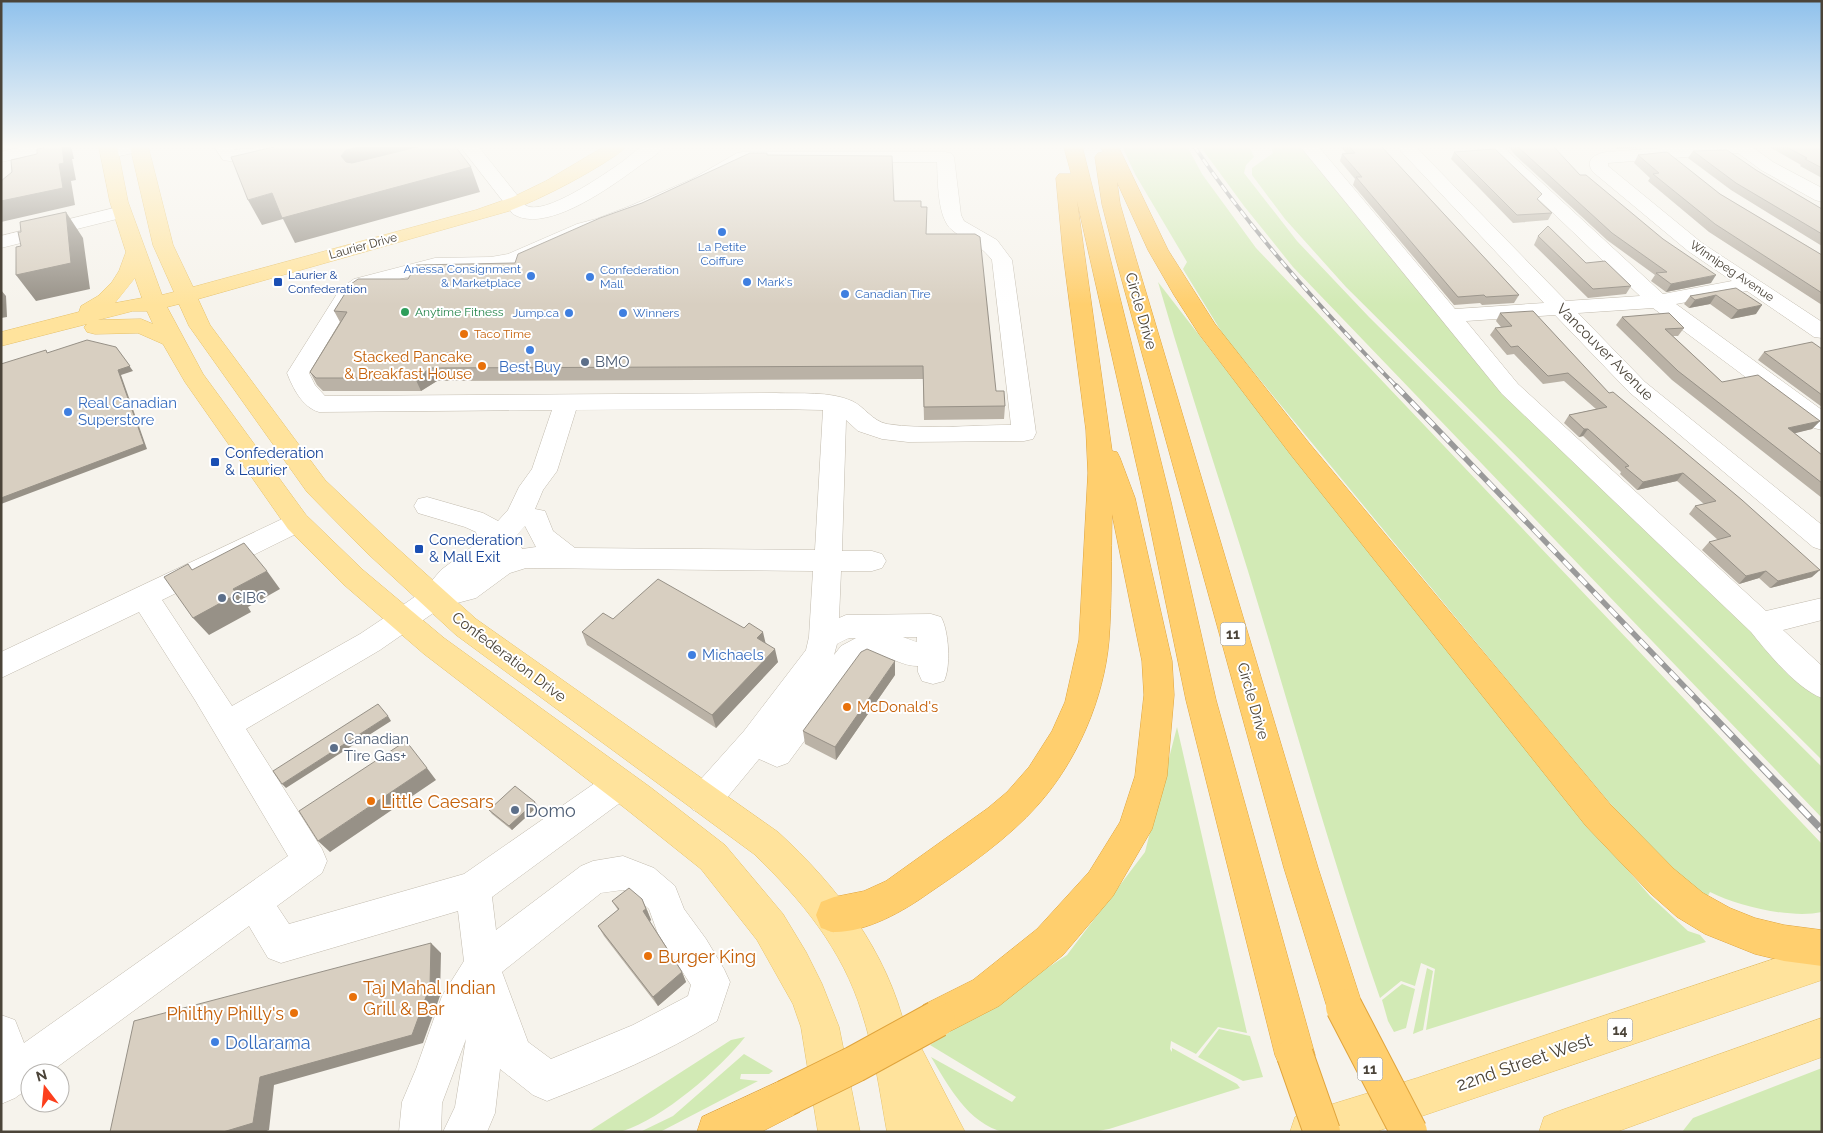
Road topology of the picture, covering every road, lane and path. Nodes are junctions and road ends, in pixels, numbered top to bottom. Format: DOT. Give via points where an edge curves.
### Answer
graph roads {
  1 [pos="119,199"];
  2 [pos="152,199"];
  3 [pos="510,199"];
  4 [pos="524,199"];
  5 [pos="574,199"];
  6 [pos="662,199"];
  7 [pos="949,199"];
  8 [pos="1067,199"];
  9 [pos="1086,199"];
  10 [pos="1107,199"];
  11 [pos="1110,199"];
  12 [pos="1134,199"];
  13 [pos="1353,199"];
  14 [pos="1456,199"];
  15 [pos="1549,199"];
  16 [pos="1637,199"];
  17 [pos="513,203"];
  18 [pos="1111,204"];
  19 [pos="122,212"];
  20 [pos="483,214"];
  21 [pos="535,236"];
  22 [pos="1,242"];
  23 [pos="163,245"];
  24 [pos="136,252"];
  25 [pos="309,260"];
  26 [pos="1750,284"];
  27 [pos="185,295"];
  28 [pos="1658,301"];
  29 [pos="155,304"];
  30 [pos="1561,307"];
  31 [pos="1450,316"];
  32 [pos="66,327"];
  33 [pos="1822,332"];
  34 [pos="1,339"];
  35 [pos="172,340"];
  36 [pos="1,349"];
  37 [pos="215,349"];
  38 [pos="835,403"];
  39 [pos="566,404"];
  40 [pos="1822,422"];
  41 [pos="1098,430"];
  42 [pos="544,472"];
  43 [pos="426,506"];
  44 [pos="536,518"];
  45 [pos="297,522"];
  46 [pos="1822,540"];
  47 [pos="496,556"];
  48 [pos="571,558"];
  49 [pos="828,561"];
  50 [pos="872,561"];
  51 [pos="144,596"];
  52 [pos="433,599"];
  53 [pos="1822,609"];
  54 [pos="402,620"];
  55 [pos="1761,624"];
  56 [pos="824,637"];
  57 [pos="1,666"];
  58 [pos="1822,685"];
  59 [pos="227,724"];
  60 [pos="766,747"];
  61 [pos="620,784"];
  62 [pos="705,800"];
  63 [pos="473,889"];
  64 [pos="255,902"];
  65 [pos="834,915"];
  66 [pos="1822,948"];
  67 [pos="1822,961"];
  68 [pos="487,980"];
  69 [pos="1344,1007"];
  70 [pos="881,1009"];
  71 [pos="1,1034"];
  72 [pos="1822,1037"];
  73 [pos="9,1079"];
  74 [pos="420,1132"];
  75 [pos="463,1132"];
  76 [pos="717,1132"];
  77 [pos="839,1132"];
  78 [pos="908,1132"];
  79 [pos="945,1132"];
  80 [pos="1310,1132"];
  81 [pos="1322,1132"];
  82 [pos="1396,1132"];
  83 [pos="1409,1132"];
  84 [pos="1559,1132"];
  1 -- 19 [label="main road"];
  2 -- 23 [label="main road, Confederation Drive"];
  3 -- 17 [label="street"];
  4 -- 17 [label="main road, Laurier Drive"];
  5 -- 17 [label="street" via="539,213 525,213"];
  6 -- 21 [label="street" via="616,219"];
  7 -- 38 [label="street" via="950,215 956,225 990,244 1002,260 1024,433 908,434 882,431 867,425 846,406"];
  8 -- 41 [label="highway"];
  9 -- 81 [label="highway, Circle Drive, bridge" via="1158,502 1200,700 1295,1054"];
  10 -- 18 [label="highway"];
  11 -- 18 [label="highway, Circle Drive / 11"];
  12 -- 66 [label="highway" via="1158,250 1207,329 1300,449 1598,815 1690,905 1755,936"];
  13 -- 31 [label="street"];
  14 -- 30 [label="street, Vancouver Avenue"];
  15 -- 28 [label="street"];
  16 -- 26 [label="street, Winnipeg Avenue" via="1695,247"];
  17 -- 20 [label="main road, Laurier Drive"];
  18 -- 69 [label="highway, Circle Drive / 11" via="1301,868"];
  19 -- 22 [label="street"];
  19 -- 24 [label="main road"];
  20 -- 21 [label="street" via="510,218"];
  20 -- 25 [label="main road, Laurier Drive"];
  21 -- 39 [label="street" via="504,261 435,264 361,283 347,293 298,373 305,388 319,404"];
  23 -- 25 [label="main road" via="189,269 206,274 236,273"];
  23 -- 27 [label="main road, Confederation Drive"];
  24 -- 29 [label="main road"];
  24 -- 32 [label="main road" via="128,275 117,290"];
  25 -- 27 [label="main road, Laurier Drive"];
  25 -- 37 [label="main road" via="233,290 223,298 215,307 211,323"];
  26 -- 28 [label="street"];
  26 -- 33 [label="street, Winnipeg Avenue"];
  27 -- 29 [label="main road, Laurier Drive"];
  27 -- 37 [label="main road, Confederation Drive"];
  28 -- 30 [label="street"];
  28 -- 40 [label="street"];
  29 -- 32 [label="main road, Laurier Drive" via="138,314"];
  29 -- 35 [label="main road"];
  30 -- 31 [label="street"];
  30 -- 46 [label="street, Vancouver Avenue" via="1637,387"];
  31 -- 55 [label="street" via="1510,389"];
  32 -- 34 [label="main road, Laurier Drive"];
  32 -- 35 [label="main road" via="130,324"];
  32 -- 36 [label="main road, Laurier Drive"];
  35 -- 45 [label="main road" via="193,377"];
  37 -- 52 [label="main road, Confederation Drive" via="316,486"];
  38 -- 39 [label="street"];
  38 -- 49 [label="street"];
  39 -- 42 [label="street"];
  41 -- 65 [label="highway" via="1101,473 1094,640 1084,692 1066,737 1027,793 984,832 922,877 880,902"];
  41 -- 76 [label="highway, bridge" via="1122,498 1156,660 1159,695 1151,776 1135,829 1101,884 1080,909 1050,942 986,993 855,1064"];
  42 -- 44 [label="street" via="548,488"];
  42 -- 47 [label="street" via="532,487"];
  43 -- 47 [label="street" via="488,527"];
  44 -- 47 [label="street" via="522,540"];
  44 -- 48 [label="street" via="539,533 550,545"];
  45 -- 51 [label="street"];
  45 -- 54 [label="main road"];
  47 -- 48 [label="street"];
  47 -- 52 [label="street" via="466,590"];
  48 -- 49 [label="street"];
  49 -- 50 [label="street"];
  49 -- 56 [label="street"];
  51 -- 57 [label="street"];
  51 -- 59 [label="street"];
  52 -- 54 [label="street"];
  52 -- 62 [label="main road, Confederation Drive" via="486,642"];
  53 -- 55 [label="street"];
  54 -- 59 [label="street" via="370,642"];
  54 -- 61 [label="main road"];
  55 -- 58 [label="street"];
  56 -- 60 [label="street" via="819,655"];
  56 -- 60 [label="street" via="846,627 930,626 931,668 912,654 891,645 860,649 851,654"];
  59 -- 64 [label="street" via="310,861"];
  60 -- 62 [label="street"];
  61 -- 63 [label="street"];
  61 -- 77 [label="main road" via="713,857 770,927 809,996 820,1028"];
  62 -- 65 [label="main road, Confederation Drive" via="766,843 798,872"];
  63 -- 64 [label="street" via="281,945"];
  63 -- 68 [label="street"];
  64 -- 73 [label="street"];
  65 -- 70 [label="main road, Confederation Drive" via="856,952"];
  67 -- 80 [label="main road, 22nd Street West / 14"];
  68 -- 68 [label="street" via="514,1056 547,1081 676,1026 704,1008 711,982 672,921 662,898 642,880 624,872 593,878"];
  68 -- 74 [label="street" via="456,1010 422,1102"];
  68 -- 75 [label="street" via="475,1113"];
  69 -- 82 [label="highway, Circle Drive / 11, bridge"];
  69 -- 83 [label="highway, bridge"];
  70 -- 78 [label="main road, Confederation Drive"];
  70 -- 79 [label="main road"];
  71 -- 73 [label="street"];
  72 -- 84 [label="main road"];
}
